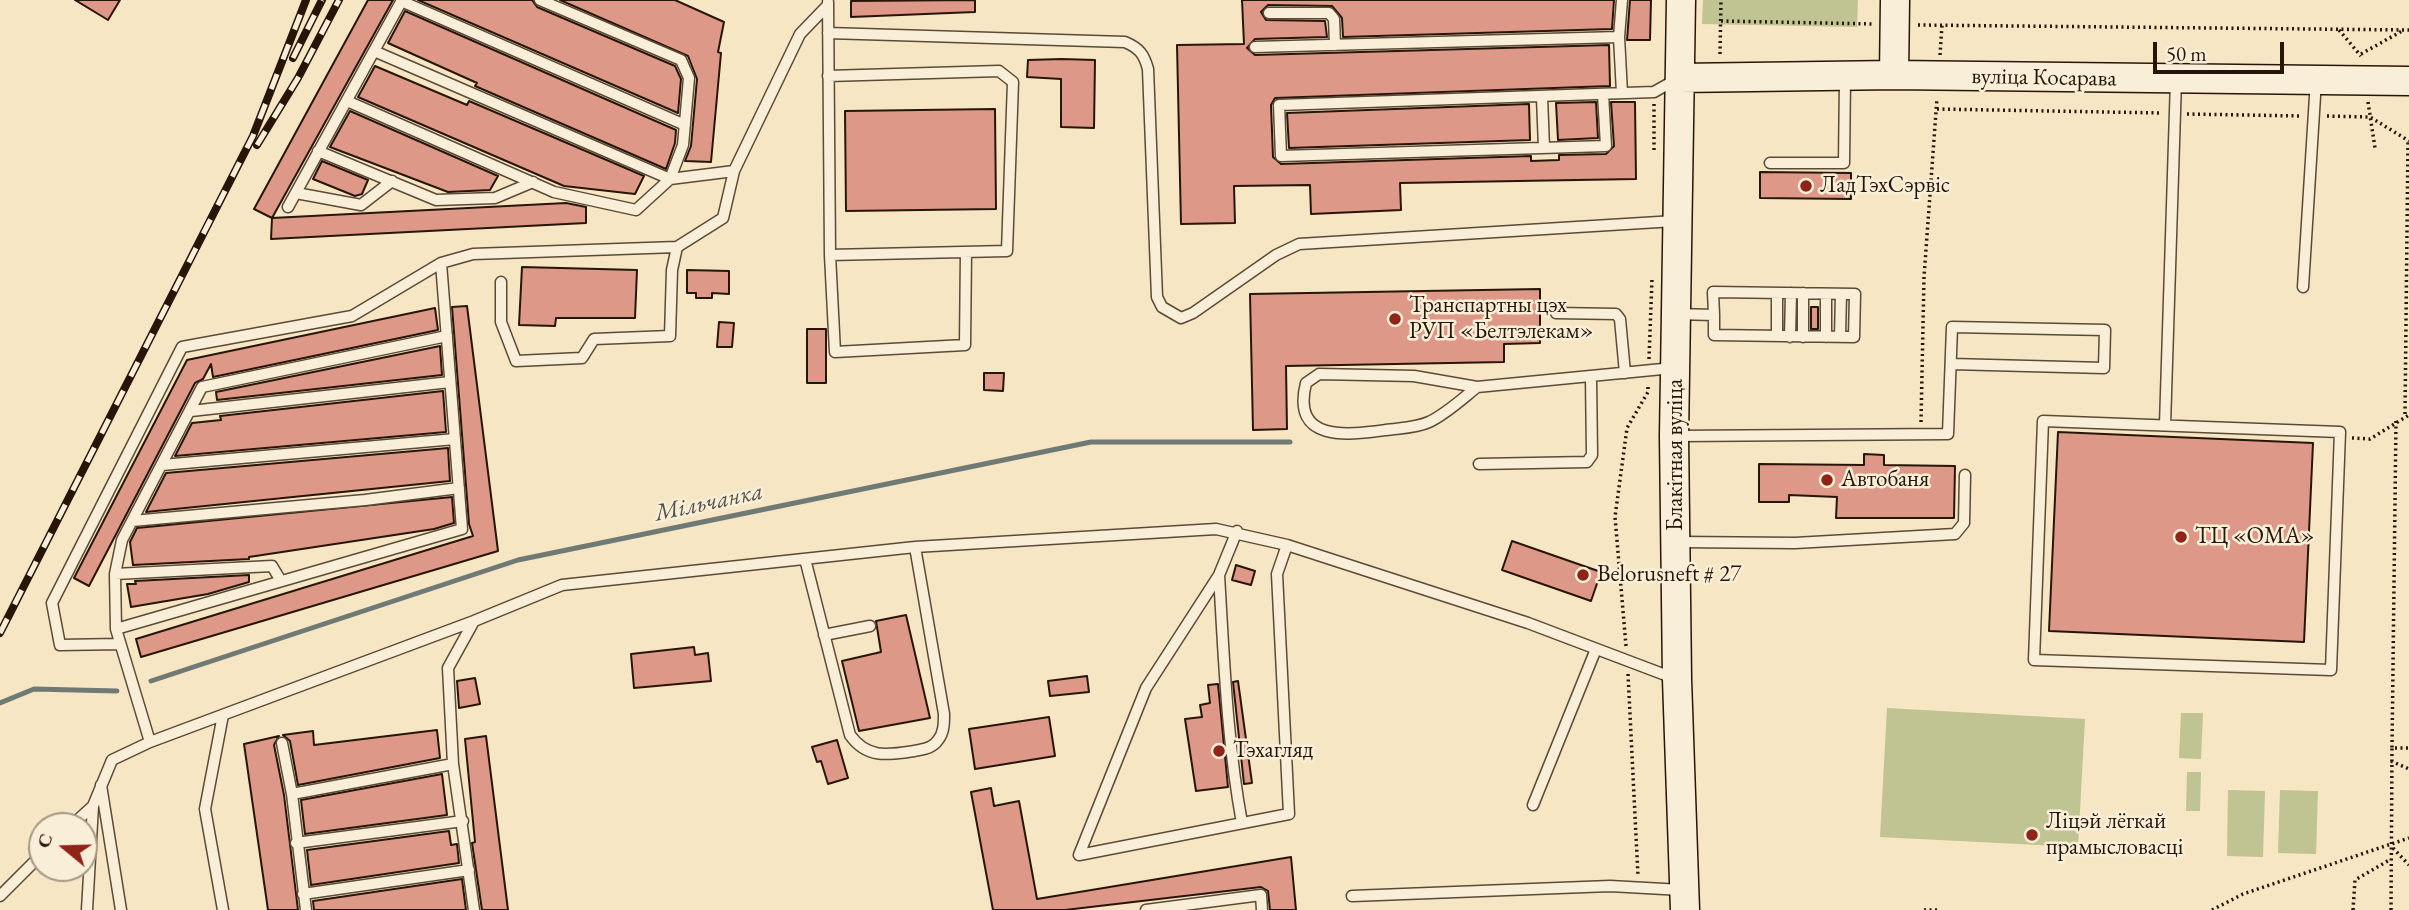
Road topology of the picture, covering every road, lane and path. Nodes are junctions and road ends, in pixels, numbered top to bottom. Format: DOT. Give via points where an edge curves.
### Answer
graph roads {
  1 [pos="540,0"];
  2 [pos="1622,0"];
  3 [pos="1681,0"];
  4 [pos="1721,0"];
  5 [pos="402,1"];
  6 [pos="828,2"];
  7 [pos="1895,12"];
  8 [pos="1269,13"];
  9 [pos="1721,21"];
  10 [pos="1942,25"];
  11 [pos="2338,29"];
  12 [pos="2406,30"];
  13 [pos="828,33"];
  14 [pos="1619,37"];
  15 [pos="1335,45"];
  16 [pos="1255,47"];
  17 [pos="374,51"];
  18 [pos="2361,54"];
  19 [pos="1940,60"];
  20 [pos="2362,65"];
  21 [pos="1845,75"];
  22 [pos="1894,75"];
  23 [pos="828,76"];
  24 [pos="1680,78"];
  25 [pos="1720,78"];
  26 [pos="2176,80"];
  27 [pos="2316,80"];
  28 [pos="2409,81"];
  29 [pos="1938,91"];
  30 [pos="1654,92"];
  31 [pos="1622,93"];
  32 [pos="1603,94"];
  33 [pos="2367,96"];
  34 [pos="1542,97"];
  35 [pos="346,101"];
  36 [pos="685,125"];
  37 [pos="2409,141"];
  38 [pos="1544,148"];
  39 [pos="2375,148"];
  40 [pos="318,151"];
  41 [pos="1654,157"];
  42 [pos="1770,163"];
  43 [pos="734,171"];
  44 [pos="670,179"];
  45 [pos="391,181"];
  46 [pos="533,182"];
  47 [pos="296,193"];
  48 [pos="288,206"];
  49 [pos="1677,221"];
  50 [pos="677,247"];
  51 [pos="966,252"];
  52 [pos="830,255"];
  53 [pos="441,263"];
  54 [pos="1652,277"];
  55 [pos="501,282"];
  56 [pos="2303,287"];
  57 [pos="1777,293"];
  58 [pos="1791,293"];
  59 [pos="1803,293"];
  60 [pos="1826,293"];
  61 [pos="1556,313"];
  62 [pos="1676,314"];
  63 [pos="1714,315"];
  64 [pos="447,336"];
  65 [pos="1777,336"];
  66 [pos="1790,337"];
  67 [pos="1802,337"];
  68 [pos="1826,337"];
  69 [pos="1951,364"];
  70 [pos="1676,368"];
  71 [pos="1648,371"];
  72 [pos="1625,373"];
  73 [pos="1591,377"];
  74 [pos="450,382"];
  75 [pos="1478,387"];
  76 [pos="191,411"];
  77 [pos="2405,414"];
  78 [pos="2396,421"];
  79 [pos="2165,425"];
  80 [pos="1920,434"];
  81 [pos="1674,436"];
  82 [pos="455,439"];
  83 [pos="1479,464"];
  84 [pos="162,465"];
  85 [pos="1965,475"];
  86 [pos="459,488"];
  87 [pos="132,521"];
  88 [pos="1237,531"];
  89 [pos="1675,542"];
  90 [pos="1287,545"];
  91 [pos="915,547"];
  92 [pos="805,559"];
  93 [pos="116,574"];
  94 [pos="1219,575"];
  95 [pos="281,581"];
  96 [pos="474,621"];
  97 [pos="870,626"];
  98 [pos="116,629"];
  99 [pos="824,635"];
  100 [pos="119,644"];
  101 [pos="1596,649"];
  102 [pos="1627,661"];
  103 [pos="1676,679"];
  104 [pos="223,715"];
  105 [pos="150,742"];
  106 [pos="282,743"];
  107 [pos="2392,748"];
  108 [pos="2409,748"];
  109 [pos="2391,761"];
  110 [pos="453,764"];
  111 [pos="2409,769"];
  112 [pos="101,784"];
  113 [pos="292,794"];
  114 [pos="1533,805"];
  115 [pos="93,806"];
  116 [pos="86,812"];
  117 [pos="463,821"];
  118 [pos="1242,823"];
  119 [pos="2409,838"];
  120 [pos="296,843"];
  121 [pos="2391,846"];
  122 [pos="2391,859"];
  123 [pos="2409,865"];
  124 [pos="28,868"];
  125 [pos="469,870"];
  126 [pos="1639,889"];
  127 [pos="303,894"];
  128 [pos="1352,895"];
  129 [pos="0,896"];
  130 [pos="1685,900"];
  131 [pos="87,910"];
  132 [pos="121,910"];
  133 [pos="223,910"];
  134 [pos="306,910"];
  135 [pos="474,910"];
  136 [pos="1146,910"];
  137 [pos="1262,910"];
  138 [pos="1924,910"];
  139 [pos="1940,910"];
  140 [pos="2212,910"];
  141 [pos="2353,910"];
  142 [pos="2392,910"];
  1 -- 36 [label="lane" via="681,60 689,78"];
  2 -- 14 [label="lane"];
  3 -- 24 [label="street, Блакітная вуліца"];
  4 -- 9 [label="path"];
  5 -- 17 [label="lane"];
  5 -- 36 [label="lane"];
  6 -- 13 [label="lane"];
  6 -- 43 [label="lane" via="800,34"];
  7 -- 9 [label="path"];
  7 -- 10 [label="path"];
  7 -- 22 [label="street"];
  8 -- 15 [label="lane" via="1329,13 1334,19"];
  9 -- 25 [label="path"];
  10 -- 11 [label="path"];
  10 -- 19 [label="path"];
  11 -- 12 [label="path"];
  11 -- 18 [label="path"];
  12 -- 18 [label="path"];
  13 -- 23 [label="lane"];
  13 -- 49 [label="lane" via="1125,42 1136,47 1145,55 1149,69 1157,297 1162,307 1181,317 1299,244"];
  14 -- 15 [label="lane"];
  14 -- 31 [label="lane"];
  15 -- 16 [label="lane"];
  17 -- 35 [label="lane"];
  17 -- 44 [label="lane"];
  18 -- 20 [label="path"];
  21 -- 22 [label="street, вуліца Косарава"];
  21 -- 25 [label="street, вуліца Косарава"];
  21 -- 42 [label="lane" via="1844,163"];
  22 -- 26 [label="street, вуліца Косарава"];
  23 -- 51 [label="lane" via="999,71 1013,82 1007,251"];
  23 -- 52 [label="lane"];
  24 -- 25 [label="street, вуліца Косарава"];
  24 -- 30 [label="lane"];
  24 -- 49 [label="street, Блакітная вуліца"];
  26 -- 27 [label="street, вуліца Косарава"];
  26 -- 79 [label="lane"];
  27 -- 28 [label="street, вуліца Косарава"];
  27 -- 56 [label="lane"];
  29 -- 80 [label="path" via="1924,277"];
  30 -- 31 [label="lane"];
  30 -- 41 [label="path"];
  31 -- 32 [label="lane"];
  32 -- 34 [label="lane"];
  32 -- 38 [label="lane" via="1606,146"];
  33 -- 39 [label="path"];
  34 -- 38 [label="lane"];
  34 -- 38 [label="lane" via="1279,105 1281,156"];
  35 -- 40 [label="lane"];
  35 -- 46 [label="lane"];
  36 -- 44 [label="lane"];
  37 -- 77 [label="path"];
  40 -- 45 [label="lane"];
  40 -- 47 [label="lane"];
  43 -- 44 [label="lane"];
  43 -- 50 [label="lane" via="723,218"];
  44 -- 46 [label="lane" via="636,210"];
  45 -- 46 [label="lane" via="436,200 495,198"];
  45 -- 47 [label="lane" via="361,205"];
  47 -- 48 [label="lane"];
  49 -- 62 [label="street, Блакітная вуліца"];
  50 -- 53 [label="lane" via="473,254"];
  50 -- 55 [label="lane" via="670,336 594,339 582,358 516,361 501,322"];
  51 -- 52 [label="lane"];
  51 -- 52 [label="lane" via="965,345 835,352"];
  53 -- 64 [label="lane"];
  53 -- 100 [label="lane" via="352,316 182,347 52,603 60,645"];
  54 -- 71 [label="path"];
  57 -- 58 [label="lane"];
  57 -- 63 [label="lane" via="1713,292"];
  57 -- 65 [label="lane"];
  58 -- 59 [label="lane"];
  58 -- 66 [label="lane"];
  59 -- 60 [label="lane"];
  59 -- 67 [label="lane"];
  60 -- 68 [label="lane"];
  60 -- 68 [label="lane" via="1855,294 1854,337"];
  61 -- 72 [label="lane" via="1616,314"];
  62 -- 63 [label="lane"];
  62 -- 70 [label="street, Блакітная вуліца"];
  63 -- 65 [label="lane" via="1714,335"];
  64 -- 74 [label="lane"];
  64 -- 76 [label="lane" via="202,387"];
  65 -- 66 [label="lane"];
  66 -- 67 [label="lane"];
  67 -- 68 [label="lane"];
  69 -- 69 [label="lane" via="1952,327 2105,330 2104,368"];
  69 -- 80 [label="lane" via="1948,434"];
  70 -- 71 [label="lane"];
  70 -- 81 [label="street, Блакітная вуліца"];
  71 -- 72 [label="lane"];
  71 -- 102 [label="path" via="1648,392 1627,428 1615,517"];
  72 -- 73 [label="lane"];
  73 -- 75 [label="lane"];
  73 -- 83 [label="lane" via="1592,455 1587,462"];
  74 -- 76 [label="lane"];
  74 -- 82 [label="lane"];
  75 -- 75 [label="lane" via="1425,424 1349,435 1319,428 1308,419 1304,406 1306,383 1319,374 1414,376"];
  76 -- 84 [label="lane"];
  78 -- 107 [label="path"];
  79 -- 79 [label="lane" via="2340,432 2331,670 2034,660 2043,421"];
  80 -- 81 [label="lane"];
  81 -- 89 [label="street, Блакітная вуліца"];
  82 -- 84 [label="lane"];
  82 -- 86 [label="lane"];
  84 -- 87 [label="lane"];
  85 -- 89 [label="lane" via="1964,523 1955,534 1795,543"];
  86 -- 87 [label="lane"];
  86 -- 95 [label="lane" via="462,529"];
  87 -- 93 [label="lane" via="122,540"];
  88 -- 90 [label="lane"];
  88 -- 91 [label="lane"];
  88 -- 94 [label="lane"];
  89 -- 103 [label="street, Блакітная вуліца"];
  90 -- 101 [label="lane"];
  90 -- 118 [label="lane" via="1277,574 1289,814"];
  91 -- 92 [label="lane"];
  91 -- 99 [label="lane" via="944,714 939,740 930,748 885,756 858,746 850,735"];
  92 -- 96 [label="lane" via="562,585"];
  92 -- 99 [label="lane"];
  93 -- 95 [label="lane" via="272,566"];
  93 -- 98 [label="lane"];
  94 -- 118 [label="lane"];
  94 -- 118 [label="lane" via="1146,688 1079,855"];
  95 -- 98 [label="lane"];
  96 -- 104 [label="lane"];
  96 -- 110 [label="lane" via="448,668"];
  97 -- 99 [label="lane"];
  98 -- 100 [label="lane"];
  100 -- 105 [label="lane"];
  101 -- 102 [label="lane"];
  101 -- 114 [label="lane"];
  102 -- 103 [label="lane"];
  102 -- 126 [label="path"];
  103 -- 130 [label="street, Блакітная вуліца"];
  104 -- 105 [label="lane"];
  104 -- 133 [label="lane" via="205,809"];
  105 -- 112 [label="lane" via="112,760"];
  106 -- 113 [label="lane"];
  107 -- 108 [label="path"];
  107 -- 109 [label="path"];
  109 -- 111 [label="path"];
  109 -- 121 [label="path"];
  110 -- 113 [label="lane"];
  110 -- 117 [label="lane"];
  112 -- 115 [label="lane"];
  112 -- 132 [label="lane"];
  113 -- 120 [label="lane"];
  115 -- 116 [label="lane"];
  115 -- 131 [label="lane"];
  117 -- 120 [label="lane"];
  117 -- 125 [label="lane"];
  119 -- 121 [label="path"];
  120 -- 127 [label="lane"];
  121 -- 122 [label="path"];
  121 -- 123 [label="path"];
  121 -- 140 [label="path" via="2244,894"];
  122 -- 141 [label="path" via="2356,880"];
  122 -- 142 [label="path"];
  124 -- 129 [label="lane"];
  125 -- 127 [label="lane"];
  125 -- 135 [label="lane"];
  126 -- 128 [label="lane" via="1584,886"];
  126 -- 130 [label="lane"];
  127 -- 134 [label="lane"];
  136 -- 137 [label="lane" via="1261,895"];
  138 -- 139 [label="path"];
}
